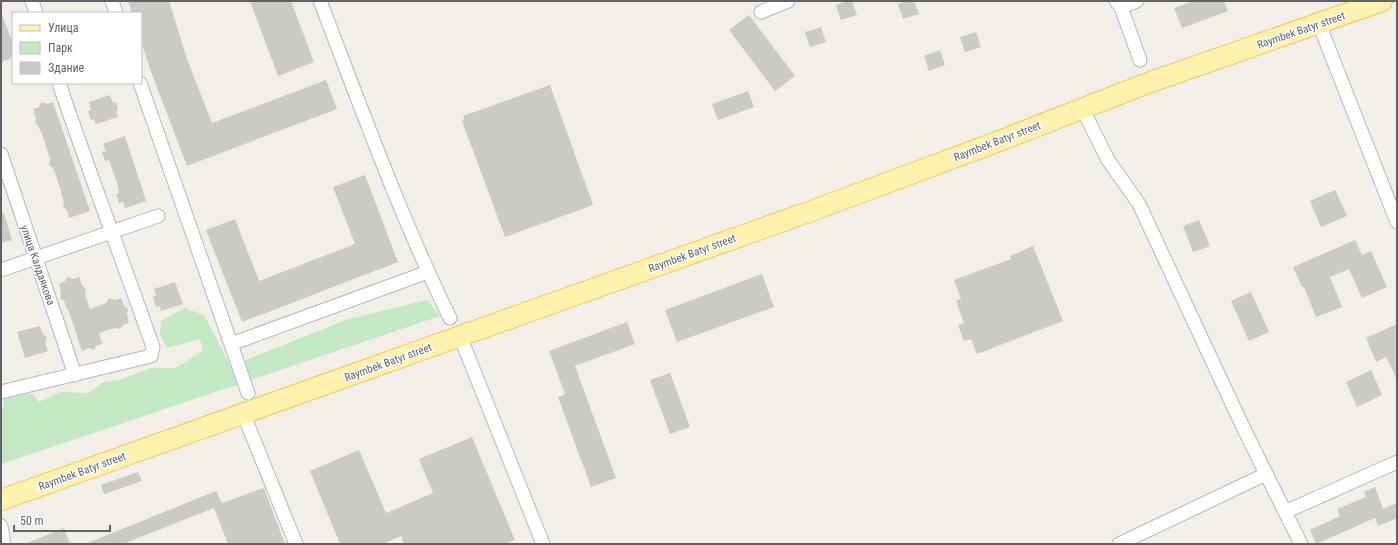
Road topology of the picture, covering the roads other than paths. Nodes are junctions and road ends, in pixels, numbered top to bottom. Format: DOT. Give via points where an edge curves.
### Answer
graph roads {
  1 [pos="32,1"];
  2 [pos="112,1"];
  3 [pos="320,1"];
  4 [pos="788,1"];
  5 [pos="1137,1"];
  6 [pos="1382,1"];
  7 [pos="1118,4"];
  8 [pos="36,12"];
  9 [pos="116,12"];
  10 [pos="761,12"];
  11 [pos="1319,24"];
  12 [pos="1140,60"];
  13 [pos="59,84"];
  14 [pos="140,84"];
  15 [pos="1082,108"];
  16 [pos="1,154"];
  17 [pos="158,216"];
  18 [pos="1397,222"];
  19 [pos="112,232"];
  20 [pos="36,257"];
  21 [pos="1,270"];
  22 [pos="428,272"];
  23 [pos="450,318"];
  24 [pos="460,336"];
  25 [pos="231,344"];
  26 [pos="75,375"];
  27 [pos="1,392"];
  28 [pos="248,393"];
  29 [pos="243,413"];
  30 [pos="1397,462"];
  31 [pos="1266,474"];
  32 [pos="1,500"];
  33 [pos="1285,512"];
  34 [pos="1,526"];
  35 [pos="4,544"];
  36 [pos="296,544"];
  37 [pos="543,544"];
  38 [pos="1119,544"];
  39 [pos="1301,544"];
  1 -- 8 [label="street"];
  2 -- 9 [label="street"];
  3 -- 22 [label="street"];
  4 -- 10 [label="street"];
  5 -- 7 [label="street"];
  6 -- 11 [label="main road, Raymbek Batyr street"];
  7 -- 12 [label="street"];
  11 -- 15 [label="main road, Raymbek Batyr street"];
  11 -- 18 [label="street"];
  13 -- 19 [label="street"];
  14 -- 25 [label="street"];
  15 -- 24 [label="main road, Raymbek Batyr street" via="814,210"];
  15 -- 31 [label="street" via="1108,160 1139,204"];
  16 -- 20 [label="street, улица Калдаякова"];
  17 -- 19 [label="street"];
  19 -- 20 [label="street"];
  19 -- 26 [label="street" via="153,347 151,356"];
  20 -- 21 [label="street"];
  20 -- 26 [label="street, улица Калдаякова"];
  22 -- 23 [label="street"];
  22 -- 25 [label="street"];
  24 -- 29 [label="main road, Raymbek Batyr street"];
  24 -- 37 [label="street"];
  25 -- 28 [label="street"];
  26 -- 27 [label="street"];
  29 -- 32 [label="main road, Raymbek Batyr street"];
  29 -- 36 [label="street"];
  30 -- 33 [label="street"];
  31 -- 33 [label="street"];
  31 -- 38 [label="street"];
  33 -- 39 [label="street"];
  34 -- 35 [label="street"];
}
